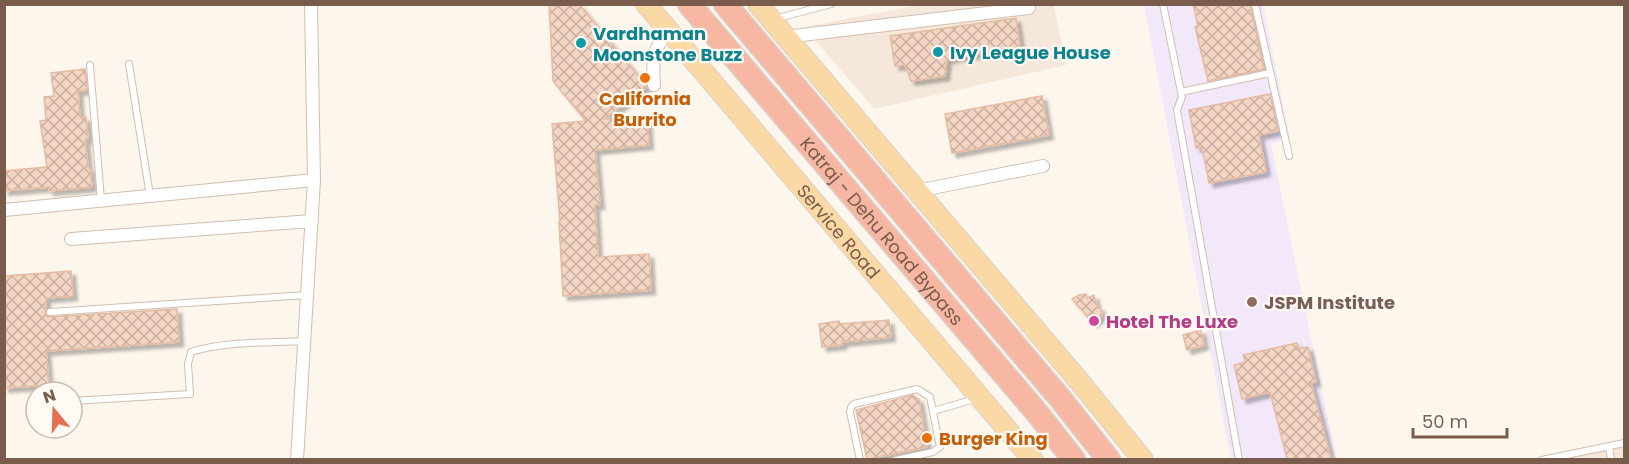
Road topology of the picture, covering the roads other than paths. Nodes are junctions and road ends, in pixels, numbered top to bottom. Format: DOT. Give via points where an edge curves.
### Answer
graph roads {
  1 [pos="311,4"];
  2 [pos="646,4"];
  3 [pos="690,4"];
  4 [pos="725,4"];
  5 [pos="758,4"];
  6 [pos="831,4"];
  7 [pos="1163,4"];
  8 [pos="1255,4"];
  9 [pos="1029,8"];
  10 [pos="669,31"];
  11 [pos="781,31"];
  12 [pos="129,64"];
  13 [pos="90,65"];
  14 [pos="1270,73"];
  15 [pos="654,85"];
  16 [pos="1181,92"];
  17 [pos="1289,156"];
  18 [pos="1043,166"];
  19 [pos="314,180"];
  20 [pos="917,191"];
  21 [pos="150,196"];
  22 [pos="101,200"];
  23 [pos="4,210"];
  24 [pos="312,221"];
  25 [pos="71,239"];
  26 [pos="307,295"];
  27 [pos="50,312"];
  28 [pos="304,341"];
  29 [pos="981,397"];
  30 [pos="84,400"];
  31 [pos="933,411"];
  32 [pos="1624,443"];
  33 [pos="1609,446"];
  34 [pos="297,459"];
  35 [pos="860,459"];
  36 [pos="896,459"];
  37 [pos="1034,459"];
  38 [pos="1074,459"];
  39 [pos="1109,459"];
  40 [pos="1143,459"];
  41 [pos="1239,459"];
  42 [pos="1542,459"];
  43 [pos="1611,459"];
  1 -- 19 [label="street"];
  2 -- 10 [label="main road, Service Road"];
  3 -- 38 [label="highway, Katraj - Dehu Road Bypass"];
  4 -- 39 [label="highway, Katraj - Dehu Road Bypass"];
  5 -- 11 [label="main road"];
  6 -- 11 [label="lane" via="782,17"];
  7 -- 16 [label="lane"];
  8 -- 14 [label="lane"];
  9 -- 11 [label="street"];
  10 -- 15 [label="street" via="654,52"];
  10 -- 29 [label="main road, Service Road"];
  11 -- 20 [label="main road"];
  12 -- 21 [label="lane"];
  13 -- 22 [label="lane"];
  14 -- 16 [label="lane"];
  14 -- 17 [label="lane"];
  16 -- 41 [label="lane" via="1177,110"];
  18 -- 20 [label="street"];
  19 -- 21 [label="street"];
  19 -- 24 [label="street"];
  20 -- 40 [label="main road"];
  21 -- 22 [label="street"];
  22 -- 23 [label="street"];
  24 -- 25 [label="street"];
  24 -- 26 [label="street"];
  26 -- 27 [label="lane"];
  26 -- 28 [label="street"];
  28 -- 30 [label="lane" via="200,348 191,352 190,394"];
  28 -- 34 [label="street"];
  29 -- 31 [label="lane"];
  29 -- 37 [label="main road, Service Road"];
  31 -- 35 [label="lane" via="930,397 917,389 854,404 849,412"];
  31 -- 36 [label="lane" via="940,447"];
  32 -- 33 [label="lane"];
  33 -- 42 [label="lane"];
  33 -- 43 [label="lane"];
}
